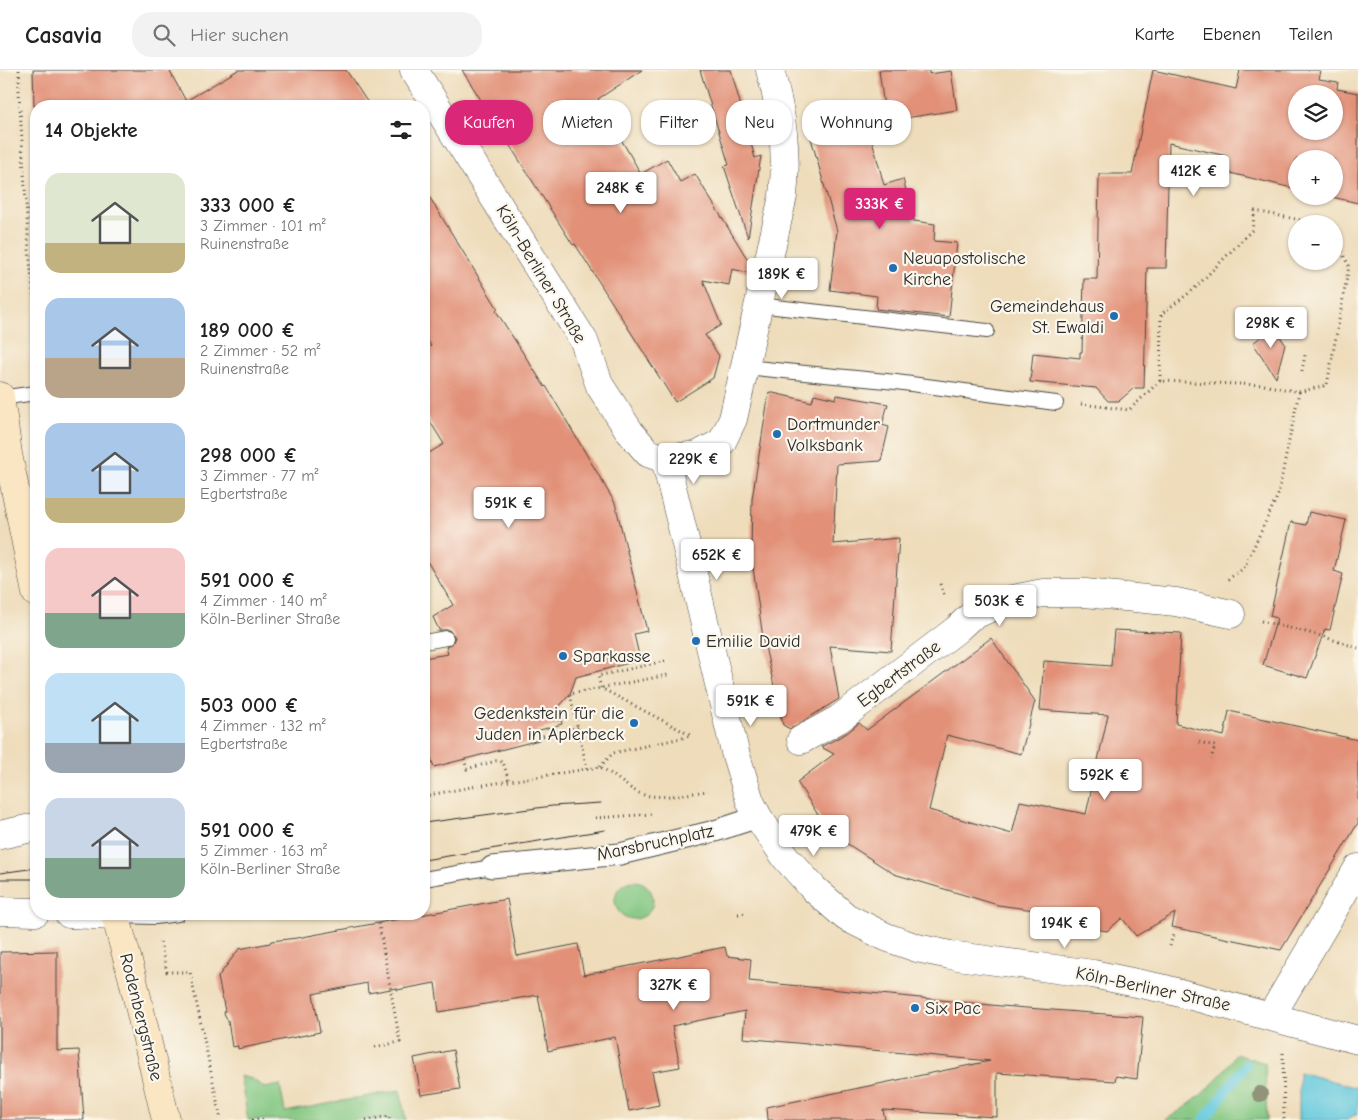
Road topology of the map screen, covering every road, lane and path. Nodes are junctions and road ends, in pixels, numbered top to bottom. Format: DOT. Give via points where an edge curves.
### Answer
graph roads {
  1 [pos="19,70"];
  2 [pos="415,70"];
  3 [pos="770,70"];
  4 [pos="1288,217"];
  5 [pos="1343,254"];
  6 [pos="30,261"];
  7 [pos="758,305"];
  8 [pos="987,330"];
  9 [pos="1305,355"];
  10 [pos="745,367"];
  11 [pos="1302,371"];
  12 [pos="1160,382"];
  13 [pos="1299,392"];
  14 [pos="30,394"];
  15 [pos="0,397"];
  16 [pos="1056,403"];
  17 [pos="665,458"];
  18 [pos="30,564"];
  19 [pos="1222,612"];
  20 [pos="446,638"];
  21 [pos="430,641"];
  22 [pos="1358,648"];
  23 [pos="665,661"];
  24 [pos="668,675"];
  25 [pos="601,688"];
  26 [pos="578,727"];
  27 [pos="538,737"];
  28 [pos="801,740"];
  29 [pos="1199,742"];
  30 [pos="464,759"];
  31 [pos="1211,759"];
  32 [pos="433,762"];
  33 [pos="430,763"];
  34 [pos="600,768"];
  35 [pos="587,769"];
  36 [pos="509,782"];
  37 [pos="708,791"];
  38 [pos="430,795"];
  39 [pos="660,814"];
  40 [pos="595,818"];
  41 [pos="758,818"];
  42 [pos="30,828"];
  43 [pos="0,835"];
  44 [pos="492,867"];
  45 [pos="1358,868"];
  46 [pos="430,878"];
  47 [pos="0,911"];
  48 [pos="30,912"];
  49 [pos="747,913"];
  50 [pos="738,914"];
  51 [pos="116,920"];
  52 [pos="156,920"];
  53 [pos="377,920"];
  54 [pos="1173,935"];
  55 [pos="1170,946"];
  56 [pos="1271,1016"];
  57 [pos="1358,1040"];
  58 [pos="375,1047"];
  59 [pos="1283,1050"];
  60 [pos="166,1120"];
  61 [pos="221,1120"];
  62 [pos="252,1120"];
  63 [pos="263,1120"];
  64 [pos="366,1120"];
  65 [pos="390,1120"];
  66 [pos="1284,1120"];
  1 -- 6 [label="path"];
  2 -- 17 [label="street, Köln-Berliner Straße" via="584,341 600,386 648,453"];
  3 -- 7 [label="street" via="785,139 786,168 783,196"];
  4 -- 12 [label="path" via="1255,211 1252,230 1194,290 1161,314"];
  5 -- 13 [label="path" via="1349,266 1327,386"];
  7 -- 8 [label="lane"];
  7 -- 10 [label="street"];
  9 -- 11 [label="path"];
  10 -- 16 [label="lane"];
  10 -- 17 [label="street" via="733,419 722,442 698,455"];
  12 -- 13 [label="path" via="1264,385"];
  12 -- 16 [label="path" via="1129,410"];
  13 -- 19 [label="path" via="1278,495 1244,568 1226,582"];
  14 -- 15 [label="lane"];
  15 -- 18 [label="main road"];
  17 -- 41 [label="street, Köln-Berliner Straße" via="735,752"];
  19 -- 22 [label="path"];
  19 -- 28 [label="street, Egbertstraße" via="1176,602 1085,593 1043,593 1008,600 970,617 839,718"];
  20 -- 21 [label="lane"];
  23 -- 25 [label="path" via="598,676"];
  24 -- 25 [label="path"];
  25 -- 26 [label="path" via="570,694"];
  25 -- 34 [label="path" via="692,736 613,753"];
  26 -- 27 [label="path"];
  26 -- 35 [label="path"];
  29 -- 31 [label="path" via="1215,746"];
  30 -- 36 [label="path" via="466,769 503,762"];
  32 -- 33 [label="path"];
  34 -- 35 [label="path"];
  34 -- 37 [label="path" via="639,794 656,797"];
  35 -- 36 [label="path"];
  36 -- 38 [label="path"];
  39 -- 40 [label="path"];
  41 -- 44 [label="street, Marsbruchplatz" via="620,854"];
  41 -- 56 [label="street, Köln-Berliner Straße" via="786,858 814,889 846,917 886,937 950,955 1093,974"];
  42 -- 43 [label="street"];
  44 -- 46 [label="lane"];
  45 -- 56 [label="street"];
  47 -- 48 [label="street"];
  49 -- 50 [label="path"];
  51 -- 60 [label="main road, Rodenbergstraße"];
  52 -- 61 [label="path" via="167,972 190,972"];
  53 -- 58 [label="path" via="400,1042"];
  54 -- 55 [label="path"];
  56 -- 57 [label="street, Köln-Berliner Straße"];
  59 -- 66 [label="path"];
  62 -- 63 [label="path"];
  64 -- 65 [label="path" via="389,1116"];
}
